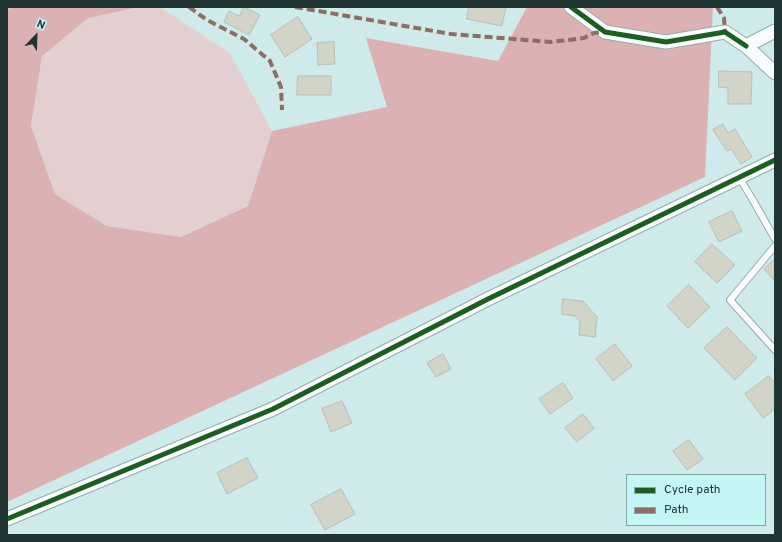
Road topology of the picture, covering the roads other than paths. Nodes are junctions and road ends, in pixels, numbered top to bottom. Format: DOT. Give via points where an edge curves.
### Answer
graph roads {
  1 [pos="571,7"];
  2 [pos="775,31"];
  3 [pos="746,46"];
  4 [pos="775,73"];
  5 [pos="775,160"];
  6 [pos="739,177"];
  7 [pos="775,239"];
  8 [pos="775,246"];
  9 [pos="775,350"];
  10 [pos="7,519"];
  1 -- 3 [label="street" via="605,32 666,42 725,32"];
  2 -- 3 [label="street"];
  3 -- 4 [label="street"];
  5 -- 6 [label="street"];
  6 -- 7 [label="lane"];
  6 -- 10 [label="street" via="488,299 273,409"];
  8 -- 9 [label="lane" via="730,300"];
}
